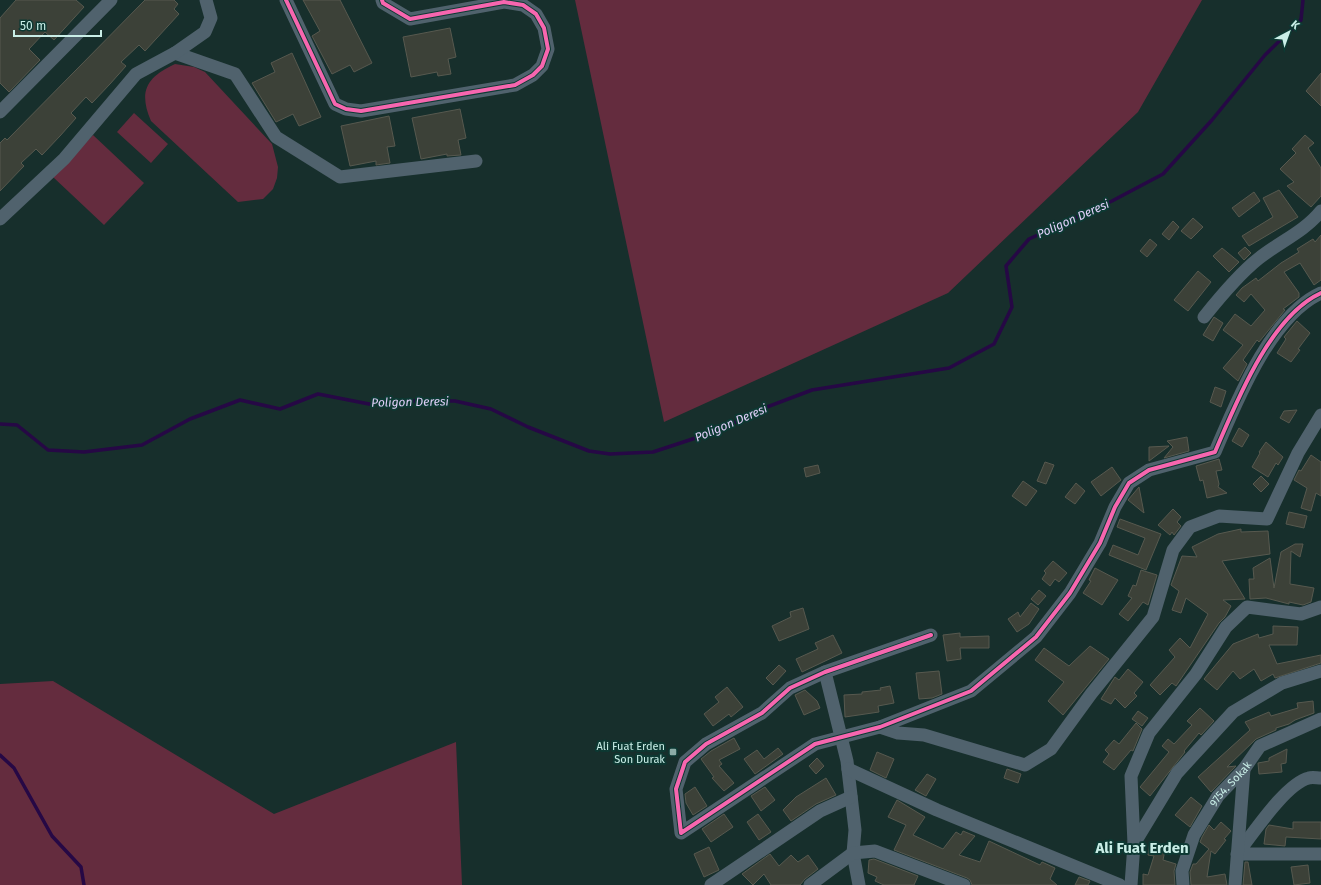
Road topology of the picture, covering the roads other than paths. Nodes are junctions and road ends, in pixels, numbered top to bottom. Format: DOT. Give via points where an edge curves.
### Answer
graph roads {
  1 [pos="111,0"];
  2 [pos="206,0"];
  3 [pos="286,0"];
  4 [pos="382,0"];
  5 [pos="175,54"];
  6 [pos="0,112"];
  7 [pos="476,161"];
  8 [pos="1321,211"];
  9 [pos="0,219"];
  10 [pos="1321,293"];
  11 [pos="1204,317"];
  12 [pos="1321,415"];
  13 [pos="1321,607"];
  14 [pos="931,635"];
  15 [pos="1321,671"];
  16 [pos="825,672"];
  17 [pos="1321,719"];
  18 [pos="880,727"];
  19 [pos="841,737"];
  20 [pos="848,769"];
  21 [pos="1244,769"];
  22 [pos="1321,778"];
  23 [pos="851,798"];
  24 [pos="1134,844"];
  25 [pos="853,853"];
  26 [pos="1237,854"];
  27 [pos="1321,854"];
  28 [pos="711,885"];
  29 [pos="810,885"];
  30 [pos="859,885"];
  31 [pos="964,885"];
  32 [pos="1120,885"];
  33 [pos="1131,885"];
  34 [pos="1183,885"];
  35 [pos="1235,885"];
  1 -- 6 [label="street"];
  2 -- 5 [label="street" via="211,18 205,32"];
  3 -- 4 [label="street" via="335,104 346,109 361,111 515,85 533,75 542,66 548,49 544,28 536,14 523,5 504,2 410,19"];
  5 -- 7 [label="street" via="235,74 276,137 340,177"];
  5 -- 9 [label="street" via="136,74 64,159"];
  8 -- 11 [label="street" via="1312,223 1258,259"];
  10 -- 18 [label="street" via="1294,312 1271,339 1237,402 1215,452 1149,470 1129,482 1100,543 1070,593 1036,637 971,690"];
  12 -- 18 [label="street" via="1298,453 1267,519 1219,516 1190,527 1173,550 1153,618 1050,749 1025,765 924,735 898,733"];
  13 -- 24 [label="street" via="1301,614 1247,608 1226,627 1196,674 1149,733 1131,776"];
  14 -- 16 [label="street"];
  15 -- 24 [label="street" via="1282,683 1233,712 1177,773"];
  16 -- 19 [label="street"];
  16 -- 19 [label="street" via="790,688 762,712 706,744 685,762 676,789 681,833 814,744"];
  17 -- 21 [label="street, 9754. Sokak" via="1260,746"];
  18 -- 19 [label="street"];
  19 -- 20 [label="street"];
  20 -- 23 [label="street"];
  20 -- 32 [label="street" via="936,810"];
  21 -- 26 [label="street"];
  21 -- 34 [label="street, 9754. Sokak" via="1218,796 1194,835 1182,872"];
  22 -- 26 [label="street" via="1308,778 1285,794"];
  23 -- 25 [label="street" via="855,830"];
  23 -- 28 [label="street" via="820,811"];
  24 -- 33 [label="street"];
  25 -- 29 [label="street"];
  25 -- 30 [label="street"];
  25 -- 31 [label="street" via="875,851"];
  26 -- 27 [label="street"];
  26 -- 35 [label="street"];
}
